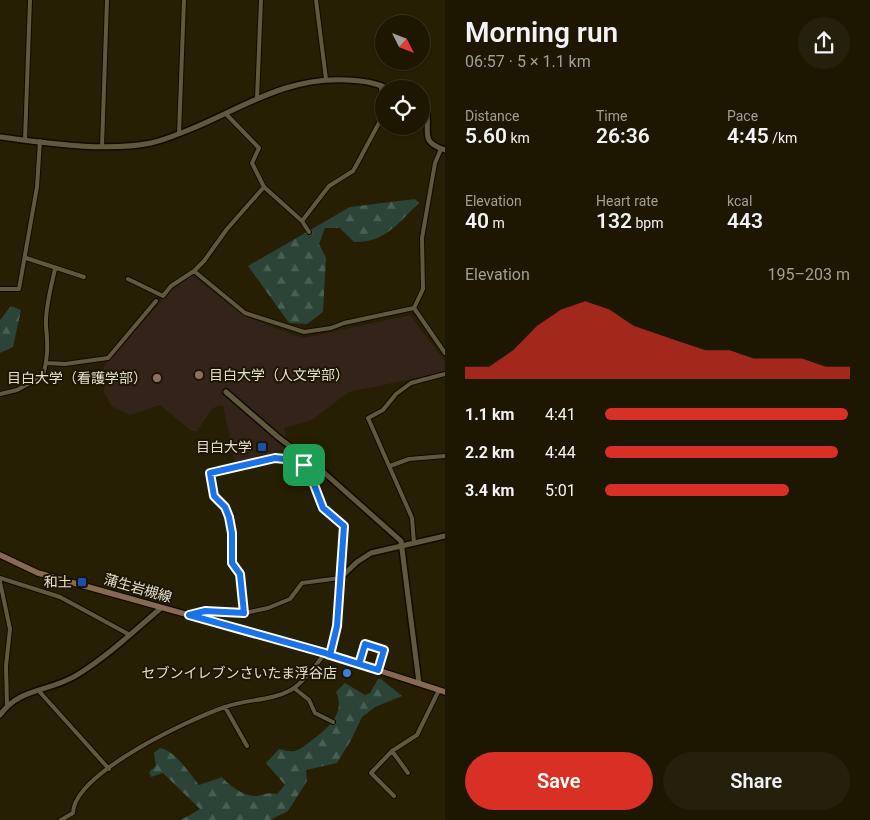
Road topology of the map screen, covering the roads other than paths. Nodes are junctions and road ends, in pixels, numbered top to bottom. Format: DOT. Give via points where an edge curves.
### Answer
graph roads {
  1 [pos="30,0"];
  2 [pos="107,0"];
  3 [pos="184,0"];
  4 [pos="261,0"];
  5 [pos="316,0"];
  6 [pos="326,79"];
  7 [pos="375,84"];
  8 [pos="258,99"];
  9 [pos="226,114"];
  10 [pos="375,131"];
  11 [pos="179,134"];
  12 [pos="427,135"];
  13 [pos="0,137"];
  14 [pos="25,140"];
  15 [pos="40,141"];
  16 [pos="102,147"];
  17 [pos="443,149"];
  18 [pos="264,187"];
  19 [pos="302,222"];
  20 [pos="309,232"];
  21 [pos="26,258"];
  22 [pos="55,269"];
  23 [pos="194,271"];
  24 [pos="84,277"];
  25 [pos="128,279"];
  26 [pos="0,289"];
  27 [pos="156,301"];
  28 [pos="414,308"];
  29 [pos="445,353"];
  30 [pos="46,363"];
  31 [pos="445,374"];
  32 [pos="226,392"];
  33 [pos="0,394"];
  34 [pos="445,456"];
  35 [pos="306,462"];
  36 [pos="390,466"];
  37 [pos="445,536"];
  38 [pos="414,544"];
  39 [pos="402,546"];
  40 [pos="0,555"];
  41 [pos="0,578"];
  42 [pos="340,578"];
  43 [pos="0,582"];
  44 [pos="162,608"];
  45 [pos="244,613"];
  46 [pos="189,615"];
  47 [pos="130,635"];
  48 [pos="327,654"];
  49 [pos="359,664"];
  50 [pos="378,670"];
  51 [pos="419,683"];
  52 [pos="294,688"];
  53 [pos="38,690"];
  54 [pos="442,691"];
  55 [pos="7,705"];
  56 [pos="224,707"];
  57 [pos="0,715"];
  58 [pos="333,722"];
  59 [pos="247,746"];
  60 [pos="392,751"];
  61 [pos="108,769"];
  62 [pos="408,772"];
  63 [pos="394,796"];
  64 [pos="62,820"];
  1 -- 14 [label="street"];
  2 -- 16 [label="street"];
  3 -- 11 [label="street"];
  4 -- 8 [label="street"];
  5 -- 6 [label="street"];
  6 -- 7 [label="street"];
  6 -- 8 [label="street" via="281,88"];
  8 -- 9 [label="street"];
  9 -- 11 [label="street"];
  9 -- 18 [label="street" via="259,148 252,163"];
  10 -- 19 [label="street" via="353,171 329,186"];
  11 -- 16 [label="street" via="153,143"];
  12 -- 17 [label="street" via="429,142"];
  13 -- 14 [label="street"];
  14 -- 15 [label="street"];
  15 -- 16 [label="street"];
  15 -- 21 [label="street"];
  17 -- 28 [label="street" via="435,163 422,238 423,289"];
  18 -- 19 [label="street"];
  18 -- 23 [label="street"];
  19 -- 20 [label="street"];
  21 -- 22 [label="street"];
  21 -- 26 [label="street" via="19,289"];
  22 -- 24 [label="street"];
  22 -- 30 [label="street" via="46,326 49,340"];
  23 -- 25 [label="street" via="175,282 162,296"];
  23 -- 28 [label="street" via="245,312 304,332"];
  27 -- 30 [label="street" via="108,358 66,364"];
  28 -- 29 [label="street"];
  30 -- 33 [label="street" via="43,376 17,390"];
  31 -- 36 [label="street" via="411,382 383,410 368,418 387,466"];
  32 -- 35 [label="street"];
  34 -- 36 [label="street" via="408,458"];
  35 -- 39 [label="street" via="398,538"];
  35 -- 42 [label="street" via="323,508 344,526"];
  35 -- 45 [label="street" via="275,458 210,473 214,496 225,507 229,517 232,563 240,574"];
  36 -- 38 [label="street" via="412,518"];
  37 -- 38 [label="street"];
  38 -- 39 [label="street"];
  39 -- 42 [label="street" via="363,557"];
  39 -- 51 [label="street"];
  40 -- 44 [label="main road, 蒲生岩槻線" via="38,573"];
  41 -- 47 [label="street" via="54,594"];
  42 -- 45 [label="street" via="302,584 290,599"];
  42 -- 48 [label="street" via="336,635"];
  43 -- 55 [label="street" via="10,629 6,666"];
  44 -- 46 [label="main road, 蒲生岩槻線"];
  44 -- 47 [label="street"];
  45 -- 46 [label="street" via="205,611"];
  46 -- 48 [label="main road, 蒲生岩槻線"];
  47 -- 53 [label="street" via="74,677"];
  48 -- 49 [label="main road, 蒲生岩槻線"];
  48 -- 52 [label="street"];
  49 -- 50 [label="main road, 蒲生岩槻線"];
  49 -- 50 [label="street" via="365,644 384,650"];
  50 -- 51 [label="main road, 蒲生岩槻線"];
  51 -- 54 [label="main road, 蒲生岩槻線"];
  52 -- 56 [label="street" via="275,697"];
  52 -- 58 [label="street" via="309,700 315,713"];
  53 -- 55 [label="street"];
  53 -- 61 [label="street"];
  54 -- 60 [label="street" via="417,736"];
  55 -- 57 [label="street"];
  56 -- 59 [label="street"];
  56 -- 61 [label="street" via="151,740"];
  60 -- 62 [label="street"];
  60 -- 63 [label="street" via="371,773"];
  61 -- 64 [label="street" via="84,788 73,804 73,813"];
}
